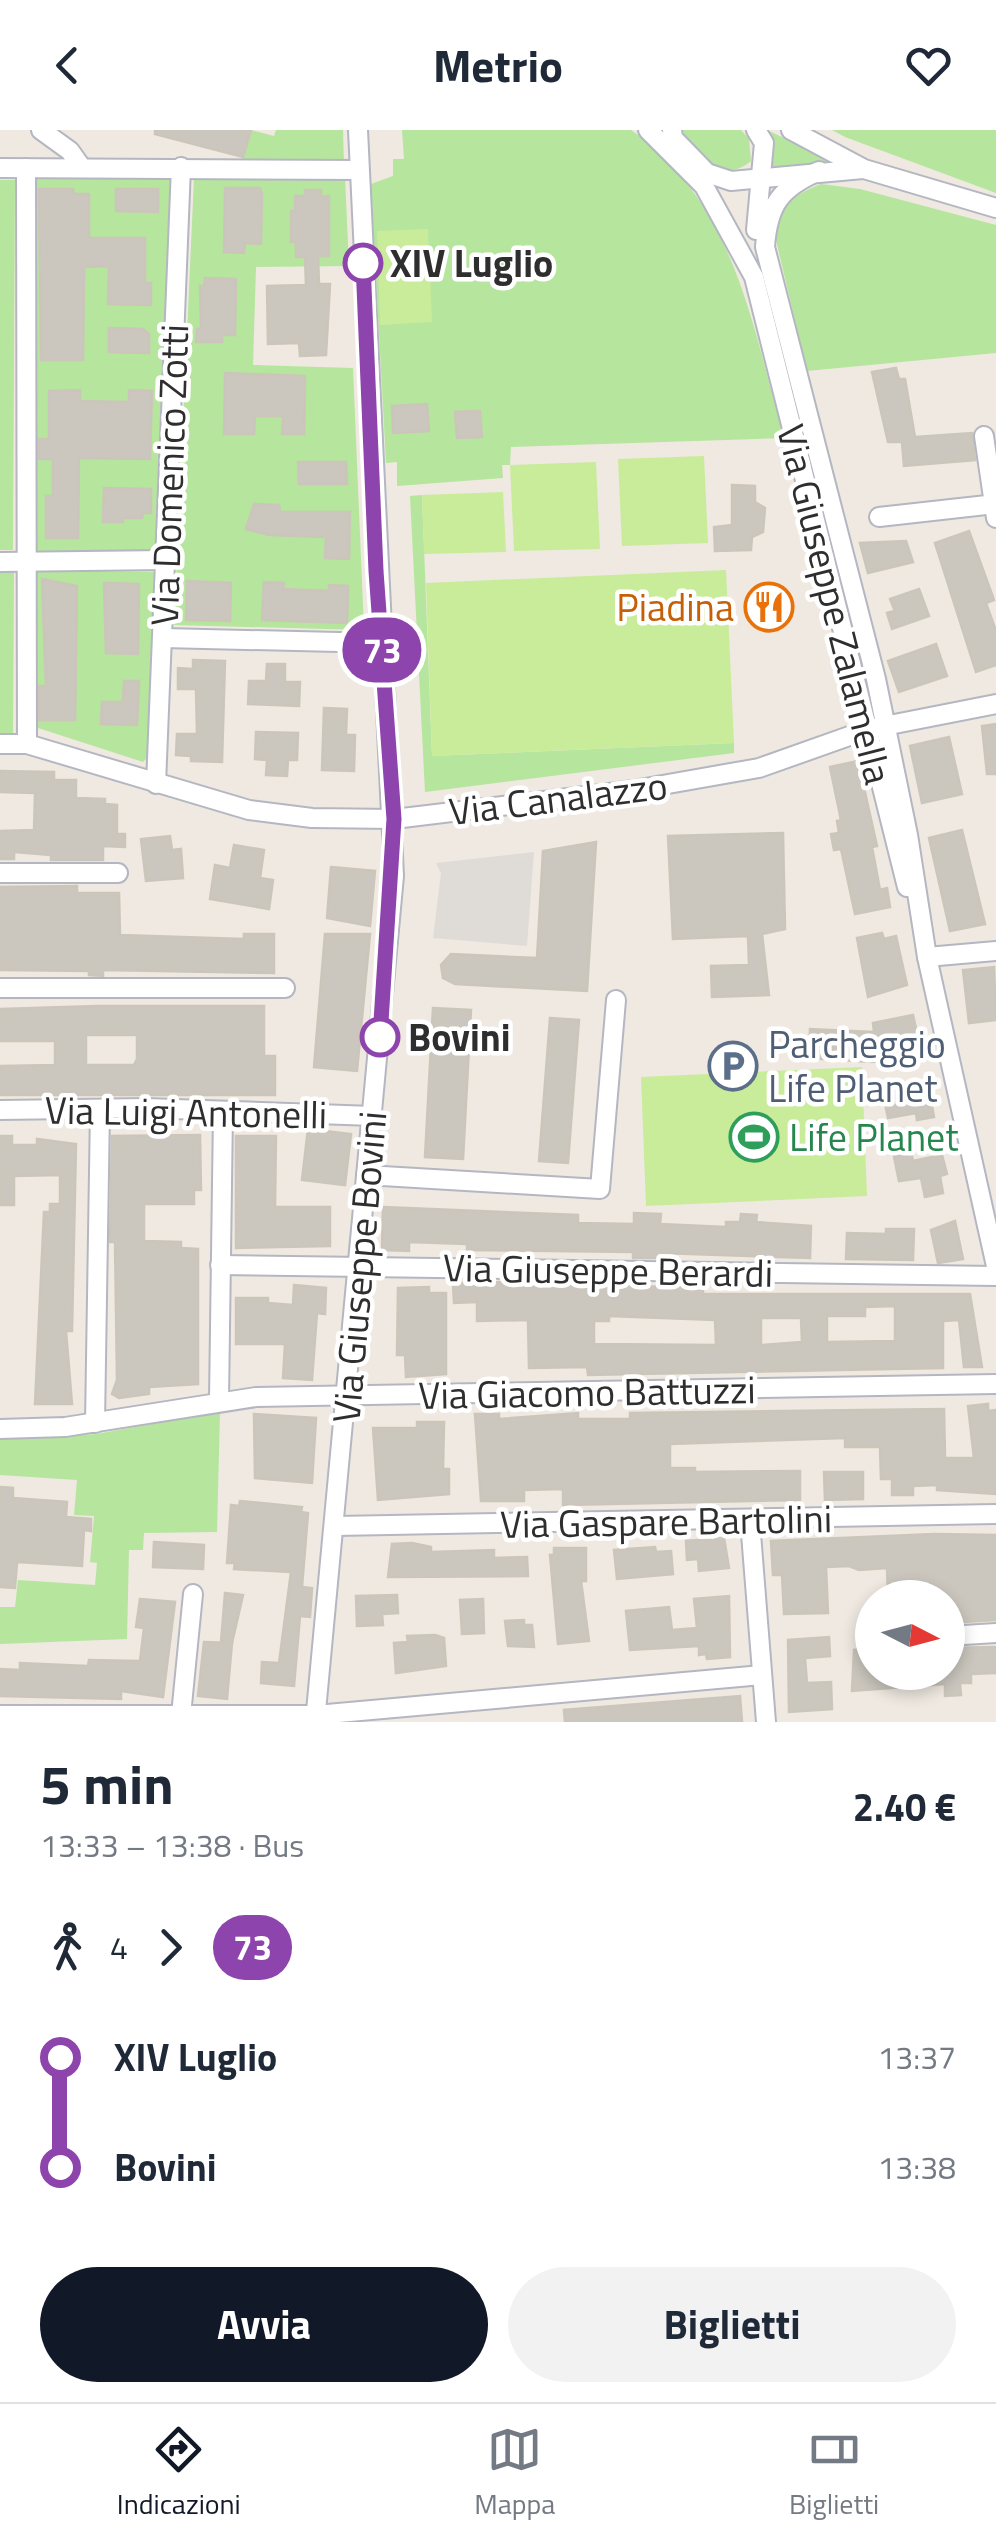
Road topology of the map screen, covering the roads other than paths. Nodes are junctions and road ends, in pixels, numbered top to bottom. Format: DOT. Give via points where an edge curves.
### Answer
graph roads {
  1 [pos="41,130"];
  2 [pos="358,130"];
  3 [pos="648,130"];
  4 [pos="756,130"];
  5 [pos="791,130"];
  6 [pos="669,133"];
  7 [pos="181,167"];
  8 [pos="0,168"];
  9 [pos="26,168"];
  10 [pos="82,168"];
  11 [pos="864,169"];
  12 [pos="359,170"];
  13 [pos="819,171"];
  14 [pos="707,173"];
  15 [pos="761,176"];
  16 [pos="996,208"];
  17 [pos="754,277"];
  18 [pos="804,408"];
  19 [pos="984,436"];
  20 [pos="995,509"];
  21 [pos="879,517"];
  22 [pos="167,560"];
  23 [pos="0,562"];
  24 [pos="26,562"];
  25 [pos="163,638"];
  26 [pos="381,643"];
  27 [pos="996,704"];
  28 [pos="884,723"];
  29 [pos="0,744"];
  30 [pos="27,744"];
  31 [pos="156,784"];
  32 [pos="394,819"];
  33 [pos="0,873"];
  34 [pos="118,873"];
  35 [pos="921,930"];
  36 [pos="996,951"];
  37 [pos="927,956"];
  38 [pos="0,988"];
  39 [pos="285,988"];
  40 [pos="616,1000"];
  41 [pos="100,1109"];
  42 [pos="0,1110"];
  43 [pos="222,1112"];
  44 [pos="372,1116"];
  45 [pos="366,1175"];
  46 [pos="992,1233"];
  47 [pos="220,1265"];
  48 [pos="359,1266"];
  49 [pos="996,1266"];
  50 [pos="996,1276"];
  51 [pos="996,1384"];
  52 [pos="347,1397"];
  53 [pos="219,1400"];
  54 [pos="94,1422"];
  55 [pos="0,1429"];
  56 [pos="996,1514"];
  57 [pos="750,1520"];
  58 [pos="336,1526"];
  59 [pos="193,1594"];
  60 [pos="996,1634"];
  61 [pos="965,1635"];
  62 [pos="762,1675"];
  63 [pos="451,1713"];
  64 [pos="0,1714"];
  65 [pos="181,1716"];
  66 [pos="316,1718"];
  67 [pos="766,1722"];
  1 -- 10 [label="street"];
  2 -- 12 [label="street, Via Giuseppe Bovini"];
  3 -- 17 [label="street, Via Giuseppe Zalamella" via="683,161 727,222"];
  4 -- 15 [label="street, Via Giuseppe Zalamella" via="764,144"];
  5 -- 11 [label="street"];
  6 -- 14 [label="street, Via Giuseppe Zalamella"];
  7 -- 10 [label="street"];
  7 -- 12 [label="street"];
  7 -- 22 [label="street, Via Domenico Zotti"];
  8 -- 9 [label="street"];
  9 -- 10 [label="street"];
  9 -- 24 [label="street"];
  11 -- 13 [label="street"];
  11 -- 16 [label="street"];
  12 -- 26 [label="street, Via Giuseppe Bovini"];
  13 -- 15 [label="street"];
  13 -- 18 [label="street, Via Giuseppe Zalamella" via="778,195 767,216 765,246"];
  14 -- 15 [label="street" via="730,180"];
  14 -- 17 [label="street, Via Giuseppe Zalamella" via="736,225"];
  15 -- 18 [label="street, Via Giuseppe Zalamella" via="759,265 791,385"];
  17 -- 28 [label="street, Via Giuseppe Zalamella" via="834,592"];
  18 -- 28 [label="street, Via Giuseppe Zalamella"];
  19 -- 20 [label="street"];
  20 -- 21 [label="street"];
  22 -- 24 [label="street"];
  22 -- 25 [label="street, Via Domenico Zotti"];
  23 -- 24 [label="street"];
  24 -- 30 [label="street"];
  25 -- 26 [label="street"];
  25 -- 31 [label="street, Via Domenico Zotti"];
  26 -- 32 [label="street, Via Giuseppe Bovini"];
  27 -- 28 [label="street, Via Canalazzo"];
  28 -- 32 [label="street, Via Canalazzo" via="758,768"];
  28 -- 35 [label="street, Via Giuseppe Zalamella"];
  28 -- 35 [label="street, Via Giuseppe Zalamella" via="900,864"];
  29 -- 30 [label="street, Via Canalazzo"];
  30 -- 31 [label="street, Via Canalazzo"];
  31 -- 32 [label="street, Via Canalazzo" via="249,810"];
  32 -- 44 [label="street, Via Giuseppe Bovini"];
  33 -- 34 [label="street"];
  35 -- 37 [label="street, Via Giuseppe Zalamella"];
  36 -- 37 [label="street"];
  37 -- 46 [label="street, Via Giuseppe Zalamella"];
  38 -- 39 [label="street"];
  40 -- 45 [label="street" via="600,1188"];
  41 -- 42 [label="street, Via Luigi Antonelli"];
  41 -- 43 [label="street, Via Luigi Antonelli"];
  41 -- 54 [label="street"];
  43 -- 44 [label="street, Via Luigi Antonelli"];
  43 -- 47 [label="street"];
  44 -- 45 [label="street, Via Giuseppe Bovini"];
  45 -- 48 [label="street, Via Giuseppe Bovini"];
  46 -- 49 [label="street, Via Giuseppe Zalamella"];
  47 -- 48 [label="street, Via Giuseppe Berardi"];
  47 -- 53 [label="street"];
  48 -- 50 [label="street, Via Giuseppe Berardi"];
  48 -- 52 [label="street, Via Giuseppe Bovini"];
  51 -- 52 [label="street, Via Giacomo Battuzzi"];
  52 -- 53 [label="street, Via Giacomo Battuzzi"];
  52 -- 58 [label="street, Via Giuseppe Bovini"];
  53 -- 54 [label="street, Via Giacomo Battuzzi"];
  54 -- 55 [label="street, Via Giacomo Battuzzi"];
  56 -- 57 [label="street, Via Gaspare Bartolini"];
  57 -- 58 [label="street, Via Gaspare Bartolini"];
  57 -- 62 [label="street"];
  58 -- 66 [label="street, Via Giuseppe Bovini"];
  59 -- 65 [label="street"];
  60 -- 61 [label="street"];
  62 -- 63 [label="street"];
  62 -- 67 [label="street"];
  63 -- 66 [label="street"];
  64 -- 65 [label="street"];
  65 -- 66 [label="street"];
}
